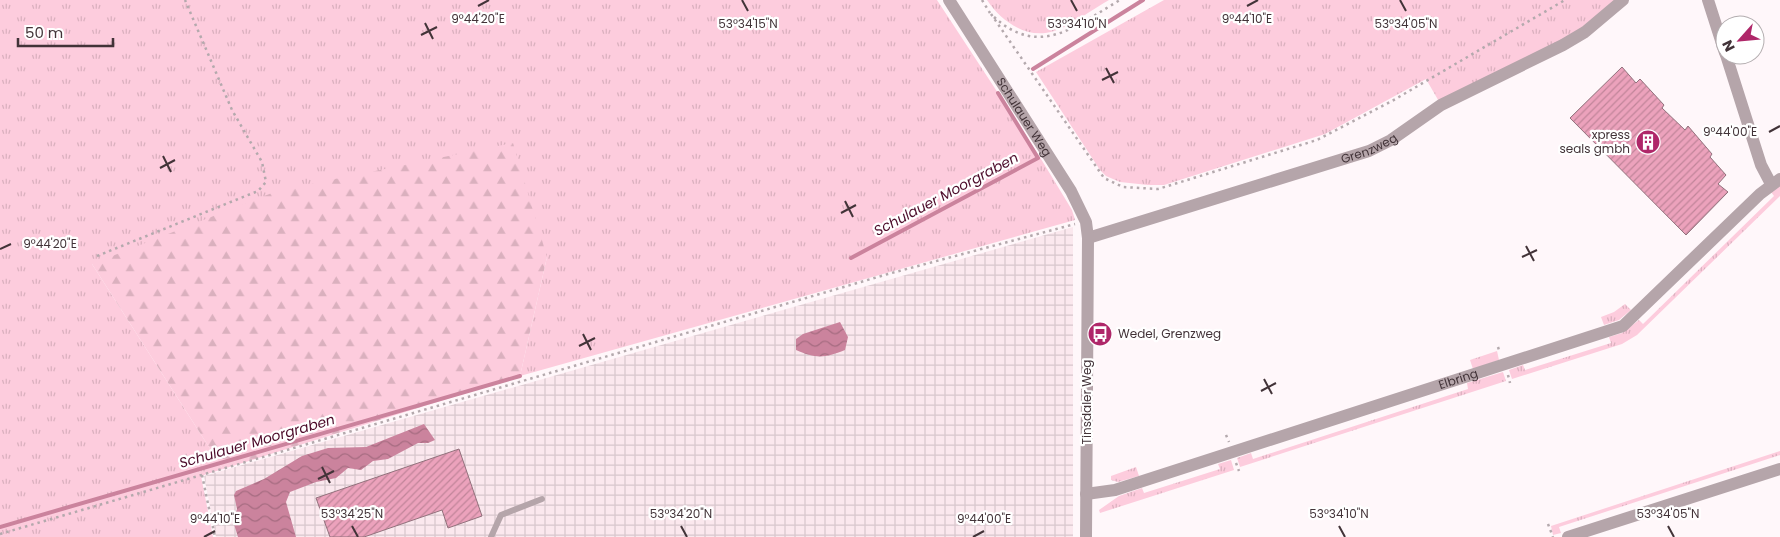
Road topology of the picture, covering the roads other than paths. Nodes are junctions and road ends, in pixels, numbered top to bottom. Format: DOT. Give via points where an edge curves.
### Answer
graph roads {
  1 [pos="949,0"];
  2 [pos="1623,0"];
  3 [pos="1708,0"];
  4 [pos="1715,22"];
  5 [pos="1729,65"];
  6 [pos="1775,182"];
  7 [pos="1088,238"];
  8 [pos="1780,469"];
  9 [pos="1086,494"];
  10 [pos="542,499"];
  11 [pos="490,537"];
  12 [pos="1086,537"];
  13 [pos="1568,537"];
  1 -- 7 [label="street, Schulauer Weg" via="1071,191 1086,222"];
  2 -- 7 [label="street, Grenzweg" via="1585,32 1441,105 1391,140 1369,151"];
  3 -- 4 [label="street"];
  5 -- 6 [label="street" via="1761,165"];
  6 -- 9 [label="street, Elbring" via="1623,326 1115,490"];
  7 -- 9 [label="street, Tinsdaler Weg"];
  8 -- 13 [label="street"];
  9 -- 12 [label="street, Tinsdaler Weg"];
  10 -- 11 [label="lane" via="501,515"];
}
